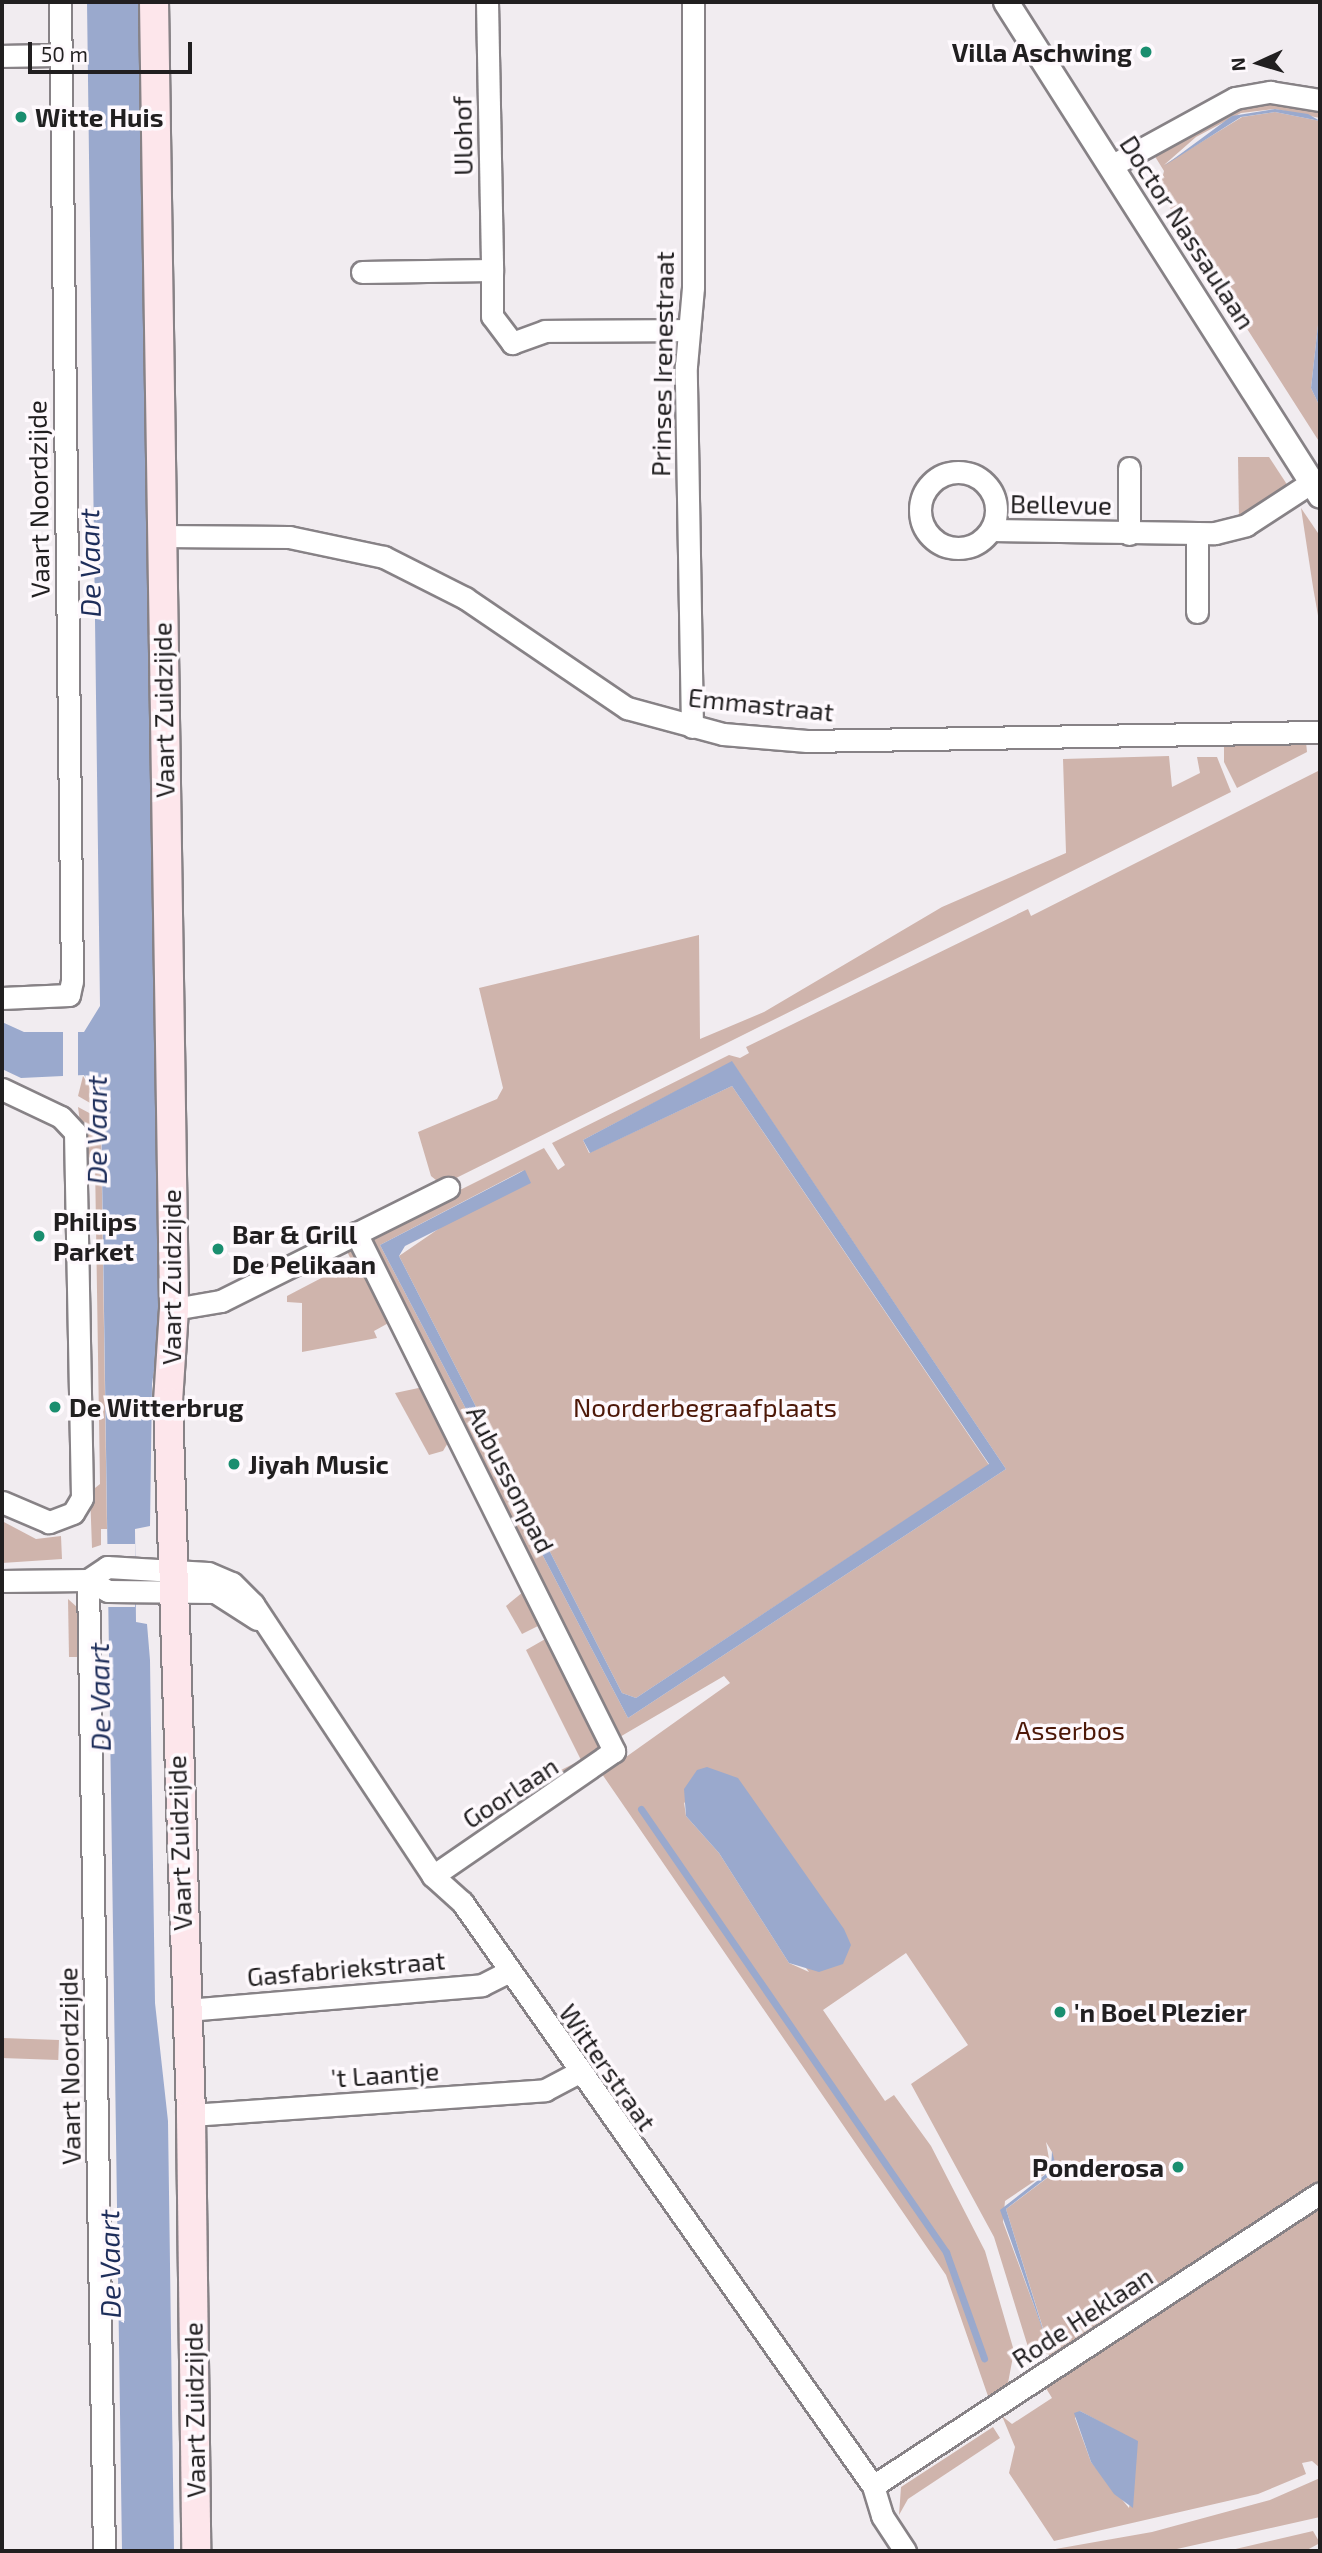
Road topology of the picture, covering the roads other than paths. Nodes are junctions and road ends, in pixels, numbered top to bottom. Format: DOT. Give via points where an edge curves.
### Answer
graph roads {
  1 [pos="60,2"];
  2 [pos="154,2"];
  3 [pos="487,2"];
  4 [pos="693,2"];
  5 [pos="1006,2"];
  6 [pos="61,55"];
  7 [pos="2,56"];
  8 [pos="1320,100"];
  9 [pos="1111,166"];
  10 [pos="492,270"];
  11 [pos="362,272"];
  12 [pos="689,330"];
  13 [pos="1129,468"];
  14 [pos="1316,488"];
  15 [pos="991,530"];
  16 [pos="1197,533"];
  17 [pos="1129,534"];
  18 [pos="160,536"];
  19 [pos="1197,612"];
  20 [pos="692,727"];
  21 [pos="1320,732"];
  22 [pos="2,998"];
  23 [pos="2,1089"];
  24 [pos="448,1188"];
  25 [pos="356,1233"];
  26 [pos="174,1309"];
  27 [pos="2,1502"];
  28 [pos="173,1579"];
  29 [pos="88,1580"];
  30 [pos="2,1581"];
  31 [pos="614,1751"];
  32 [pos="433,1877"];
  33 [pos="507,1972"];
  34 [pos="187,2010"];
  35 [pos="579,2072"];
  36 [pos="202,2115"];
  37 [pos="1320,2193"];
  38 [pos="873,2486"];
  39 [pos="104,2551"];
  40 [pos="196,2551"];
  41 [pos="905,2551"];
  1 -- 6 [label="street, Vaart Noordzijde"];
  2 -- 18 [label="main road, Vaart Zuidzijde"];
  3 -- 10 [label="street, Ulohof"];
  4 -- 12 [label="street, Prinses Irenestraat"];
  5 -- 9 [label="street, Doctor Nassaulaan"];
  6 -- 7 [label="street"];
  6 -- 22 [label="street, Vaart Noordzijde" via="68,995"];
  8 -- 9 [label="street" via="1270,92 1235,98"];
  9 -- 14 [label="street, Doctor Nassaulaan"];
  10 -- 11 [label="street"];
  10 -- 12 [label="street, Ulohof" via="492,316 512,343 545,331"];
  12 -- 20 [label="street, Prinses Irenestraat"];
  13 -- 17 [label="street, Bellevue"];
  14 -- 16 [label="street, Bellevue" via="1247,525"];
  15 -- 17 [label="street, Bellevue"];
  16 -- 17 [label="street, Bellevue"];
  16 -- 19 [label="street"];
  18 -- 20 [label="street, Emmastraat" via="289,537 384,557 465,598 627,708"];
  18 -- 26 [label="main road, Vaart Zuidzijde"];
  20 -- 21 [label="street, Emmastraat" via="807,741"];
  23 -- 27 [label="street" via="71,1124 82,1498 73,1513 49,1522"];
  24 -- 25 [label="street"];
  25 -- 26 [label="street" via="221,1301"];
  25 -- 31 [label="street, Aubussonpad"];
  26 -- 28 [label="main road, Vaart Zuidzijde" via="168,1402"];
  28 -- 29 [label="street" via="136,1590 108,1591"];
  28 -- 29 [label="street" via="136,1566 107,1567"];
  28 -- 32 [label="street, Witterstraat" via="215,1592 257,1619"];
  28 -- 34 [label="main road, Vaart Zuidzijde"];
  29 -- 30 [label="street"];
  29 -- 39 [label="street, Vaart Noordzijde"];
  31 -- 32 [label="street, Goorlaan"];
  32 -- 33 [label="street, Witterstraat" via="462,1902"];
  33 -- 34 [label="street, Gasfabriekstraat" via="482,1985"];
  33 -- 35 [label="street, Witterstraat"];
  34 -- 36 [label="main road, Vaart Zuidzijde"];
  35 -- 36 [label="street, 't Laantje" via="545,2090"];
  35 -- 38 [label="street, Witterstraat"];
  36 -- 40 [label="main road, Vaart Zuidzijde"];
  37 -- 38 [label="street, Rode Heklaan"];
  38 -- 41 [label="street, Witterstraat" via="882,2516"];
}
